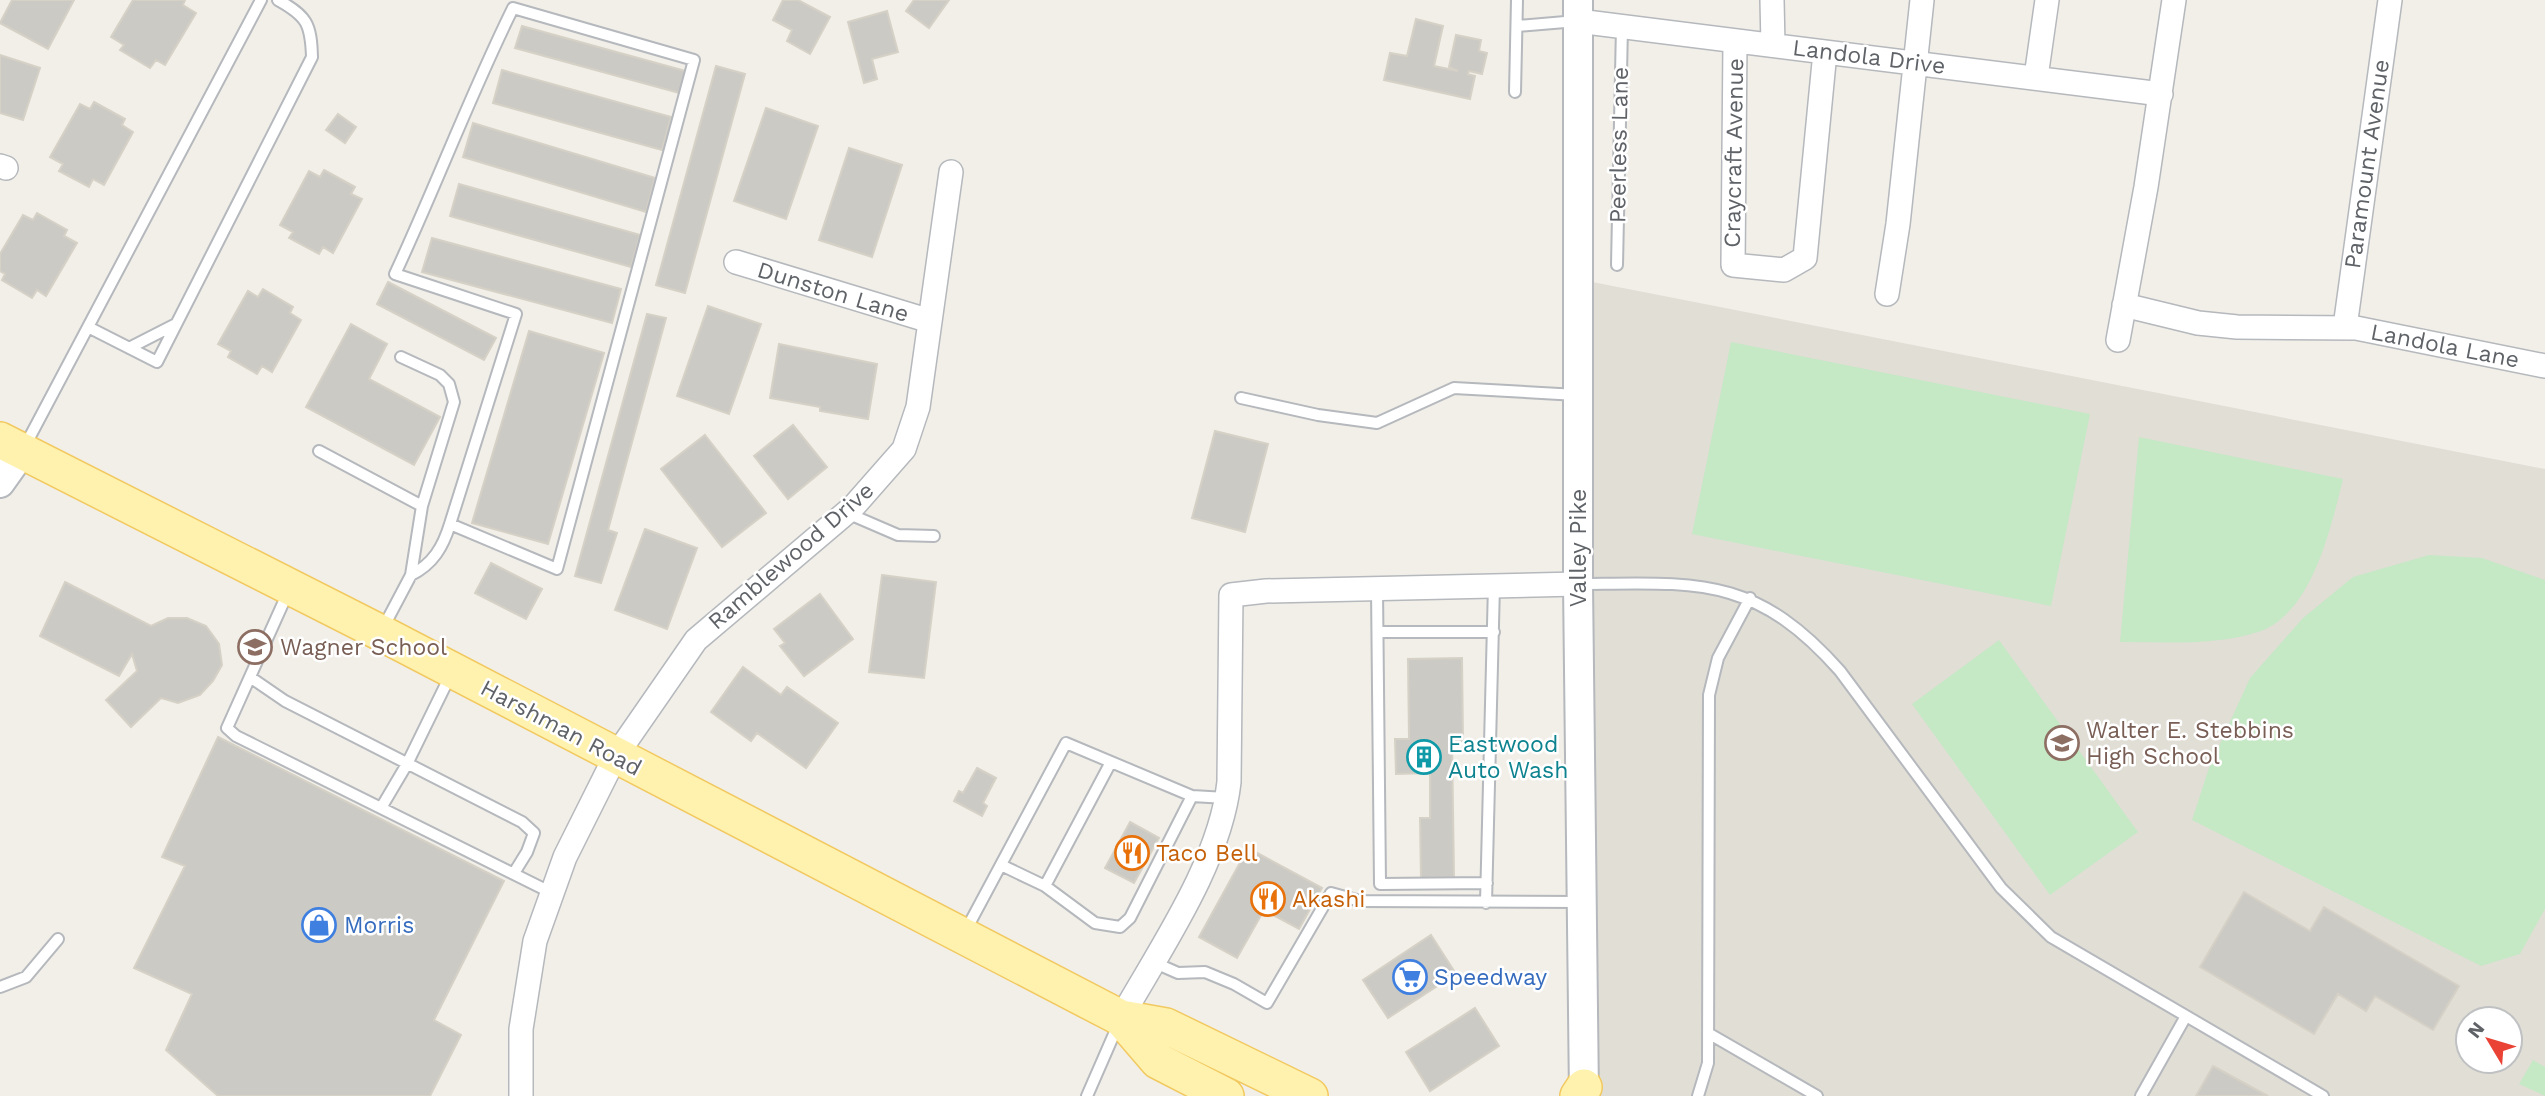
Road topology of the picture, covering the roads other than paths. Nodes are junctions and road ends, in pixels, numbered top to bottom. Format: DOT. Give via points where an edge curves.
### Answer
graph roads {
  1 [pos="261,0"];
  2 [pos="278,0"];
  3 [pos="1517,0"];
  4 [pos="1772,0"];
  5 [pos="1922,0"];
  6 [pos="2046,0"];
  7 [pos="2174,0"];
  8 [pos="2390,0"];
  9 [pos="1578,10"];
  10 [pos="1517,26"];
  11 [pos="1622,26"];
  12 [pos="1735,41"];
  13 [pos="1773,45"];
  14 [pos="1825,52"];
  15 [pos="1915,62"];
  16 [pos="2036,77"];
  17 [pos="1515,92"];
  18 [pos="2161,94"];
  19 [pos="951,172"];
  20 [pos="736,262"];
  21 [pos="1617,265"];
  22 [pos="1887,294"];
  23 [pos="2124,305"];
  24 [pos="930,321"];
  25 [pos="177,324"];
  26 [pos="88,327"];
  27 [pos="2345,327"];
  28 [pos="2118,340"];
  29 [pos="129,348"];
  30 [pos="401,357"];
  31 [pos="2545,366"];
  32 [pos="1577,395"];
  33 [pos="1241,398"];
  34 [pos="11,446"];
  35 [pos="319,451"];
  36 [pos="0,483"];
  37 [pos="422,506"];
  38 [pos="847,513"];
  39 [pos="450,524"];
  40 [pos="934,536"];
  41 [pos="411,575"];
  42 [pos="1578,584"];
  43 [pos="1494,585"];
  44 [pos="290,587"];
  45 [pos="1377,589"];
  46 [pos="1750,598"];
  47 [pos="1378,632"];
  48 [pos="1494,632"];
  49 [pos="381,633"];
  50 [pos="452,670"];
  51 [pos="250,677"];
  52 [pos="615,757"];
  53 [pos="1111,762"];
  54 [pos="407,764"];
  55 [pos="1192,796"];
  56 [pos="1227,798"];
  57 [pos="381,808"];
  58 [pos="1001,865"];
  59 [pos="514,873"];
  60 [pos="1487,883"];
  61 [pos="1045,886"];
  62 [pos="550,891"];
  63 [pos="1582,902"];
  64 [pos="1486,903"];
  65 [pos="963,936"];
  66 [pos="58,939"];
  67 [pos="1153,962"];
  68 [pos="0,987"];
  69 [pos="2186,1016"];
  70 [pos="1121,1018"];
  71 [pos="1708,1033"];
  72 [pos="1582,1093"];
  73 [pos="521,1096"];
  74 [pos="1087,1096"];
  75 [pos="1226,1096"];
  76 [pos="1310,1096"];
  77 [pos="1698,1096"];
  78 [pos="1817,1096"];
  79 [pos="2141,1096"];
  80 [pos="2323,1096"];
  1 -- 26 [label="lane"];
  2 -- 25 [label="lane" via="302,13 311,36 312,57"];
  3 -- 10 [label="lane"];
  4 -- 13 [label="street"];
  5 -- 15 [label="street"];
  6 -- 16 [label="street"];
  7 -- 18 [label="street"];
  8 -- 27 [label="street, Paramount Avenue"];
  9 -- 10 [label="lane"];
  9 -- 11 [label="street, Landola Drive"];
  9 -- 32 [label="street, Valley Pike"];
  10 -- 17 [label="lane"];
  11 -- 12 [label="street, Landola Drive"];
  11 -- 21 [label="lane, Peerless Lane"];
  12 -- 13 [label="street, Landola Drive"];
  12 -- 14 [label="street, Craycraft Avenue" via="1733,265 1784,270 1805,258"];
  13 -- 14 [label="street, Landola Drive"];
  14 -- 15 [label="street, Landola Drive"];
  15 -- 16 [label="street, Landola Drive"];
  15 -- 22 [label="street"];
  16 -- 18 [label="street, Landola Drive"];
  18 -- 23 [label="street"];
  19 -- 24 [label="street, Ramblewood Drive"];
  20 -- 24 [label="street, Dunston Lane"];
  23 -- 27 [label="street" via="2198,323 2237,327"];
  23 -- 28 [label="street"];
  24 -- 38 [label="street, Ramblewood Drive" via="918,407 904,449"];
  25 -- 29 [label="lane"];
  25 -- 29 [label="lane" via="157,362"];
  26 -- 29 [label="lane"];
  26 -- 34 [label="lane"];
  27 -- 31 [label="street, Landola Lane"];
  30 -- 37 [label="lane" via="440,375 453,393 442,447"];
  32 -- 33 [label="lane" via="1454,388 1377,423"];
  32 -- 42 [label="street, Valley Pike"];
  34 -- 36 [label="street"];
  34 -- 44 [label="main road, Harshman Road"];
  35 -- 37 [label="lane"];
  37 -- 41 [label="lane"];
  38 -- 40 [label="lane" via="898,535"];
  38 -- 52 [label="street, Ramblewood Drive" via="696,640"];
  39 -- 39 [label="lane" via="516,314 396,274 513,8 694,60 556,569"];
  39 -- 41 [label="lane" via="427,567"];
  41 -- 49 [label="lane"];
  42 -- 43 [label="street"];
  42 -- 46 [label="lane" via="1694,584"];
  42 -- 63 [label="street, Valley Pike"];
  43 -- 45 [label="street"];
  43 -- 48 [label="lane"];
  44 -- 49 [label="main road, Harshman Road"];
  44 -- 51 [label="lane"];
  45 -- 47 [label="lane"];
  45 -- 56 [label="street" via="1231,595"];
  46 -- 69 [label="lane" via="1818,646 1840,671 2022,911 2051,937"];
  46 -- 71 [label="lane" via="1718,658 1709,695"];
  47 -- 48 [label="lane"];
  47 -- 60 [label="lane" via="1380,884"];
  48 -- 60 [label="lane"];
  49 -- 50 [label="main road, Harshman Road"];
  50 -- 52 [label="main road, Harshman Road"];
  50 -- 54 [label="lane"];
  51 -- 54 [label="lane" via="285,701"];
  51 -- 57 [label="lane" via="227,728"];
  52 -- 62 [label="street, Ramblewood Drive"];
  52 -- 65 [label="main road, Harshman Road"];
  53 -- 55 [label="lane"];
  53 -- 58 [label="lane" via="1066,743"];
  53 -- 61 [label="lane"];
  54 -- 57 [label="lane"];
  54 -- 59 [label="lane" via="522,822 534,833"];
  55 -- 56 [label="lane"];
  55 -- 61 [label="lane" via="1130,918 1120,927 1095,923"];
  56 -- 67 [label="street" via="1215,846"];
  57 -- 59 [label="lane"];
  58 -- 61 [label="lane"];
  58 -- 65 [label="lane"];
  59 -- 62 [label="lane"];
  60 -- 64 [label="lane"];
  62 -- 73 [label="street, Ramblewood Drive" via="526,985"];
  63 -- 64 [label="lane"];
  63 -- 72 [label="street, Valley Pike"];
  64 -- 67 [label="lane" via="1352,901 1331,893 1267,1003 1205,972 1178,972"];
  65 -- 70 [label="main road, Harshman Road"];
  66 -- 68 [label="lane" via="26,977"];
  67 -- 70 [label="street"];
  69 -- 79 [label="lane"];
  69 -- 80 [label="lane"];
  70 -- 74 [label="lane"];
  70 -- 75 [label="main road, Harshman Road" via="1158,1061"];
  70 -- 76 [label="main road, Harshman Road" via="1166,1026"];
  71 -- 77 [label="lane" via="1708,1063"];
  71 -- 78 [label="lane"];
}
